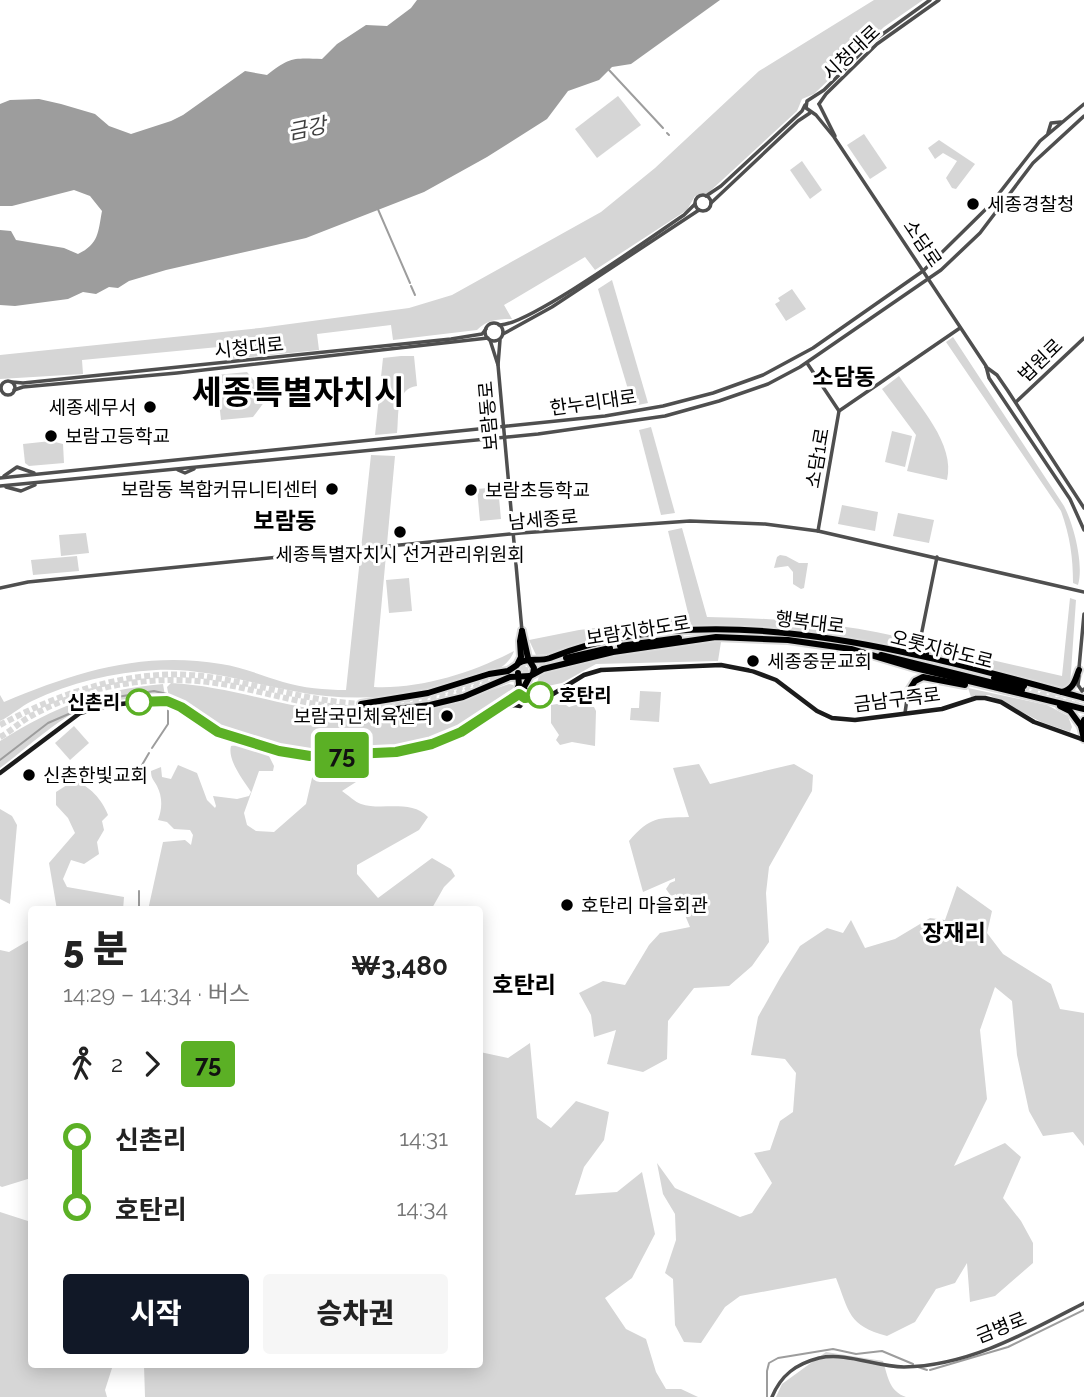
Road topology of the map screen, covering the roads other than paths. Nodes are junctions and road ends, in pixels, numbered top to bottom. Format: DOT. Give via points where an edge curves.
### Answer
graph roads {
  1 [pos="929,0"];
  2 [pos="939,0"];
  3 [pos="812,99"];
  4 [pos="806,103"];
  5 [pos="1084,104"];
  6 [pos="819,105"];
  7 [pos="812,112"];
  8 [pos="1084,116"];
  9 [pos="834,137"];
  10 [pos="706,196"];
  11 [pos="711,203"];
  12 [pos="695,204"];
  13 [pos="699,210"];
  14 [pos="923,271"];
  15 [pos="928,279"];
  16 [pos="499,325"];
  17 [pos="960,328"];
  18 [pos="486,329"];
  19 [pos="502,336"];
  20 [pos="1084,338"];
  21 [pos="489,339"];
  22 [pos="807,363"];
  23 [pos="498,365"];
  24 [pos="986,366"];
  25 [pos="12,382"];
  26 [pos="1,384"];
  27 [pos="14,390"];
  28 [pos="1,392"];
  29 [pos="1016,402"];
  30 [pos="839,411"];
  31 [pos="503,427"];
  32 [pos="504,437"];
  33 [pos="40,474"];
  34 [pos="0,478"];
  35 [pos="0,486"];
  36 [pos="1084,508"];
  37 [pos="1084,530"];
  38 [pos="818,531"];
  39 [pos="513,535"];
  40 [pos="937,557"];
  41 [pos="0,588"];
  42 [pos="1084,592"];
  43 [pos="1084,614"];
  44 [pos="522,631"];
  45 [pos="715,634"];
  46 [pos="919,642"];
  47 [pos="852,646"];
  48 [pos="524,648"];
  49 [pos="898,650"];
  50 [pos="562,657"];
  51 [pos="529,661"];
  52 [pos="898,663"];
  53 [pos="951,663"];
  54 [pos="518,664"];
  55 [pos="1079,670"];
  56 [pos="489,674"];
  57 [pos="519,675"];
  58 [pos="531,675"];
  59 [pos="504,680"];
  60 [pos="494,685"];
  61 [pos="987,686"];
  62 [pos="1023,688"];
  63 [pos="1052,689"];
  64 [pos="556,692"];
  65 [pos="908,692"];
  66 [pos="1062,692"];
  67 [pos="519,694"];
  68 [pos="1083,694"];
  69 [pos="535,696"];
  70 [pos="1050,702"];
  71 [pos="514,705"];
  72 [pos="1084,709"];
  73 [pos="905,713"];
  74 [pos="483,719"];
  75 [pos="1083,720"];
  76 [pos="1084,738"];
  77 [pos="0,773"];
  78 [pos="1084,1303"];
  79 [pos="772,1397"];
  1 -- 3 [label="street, 시청대로" via="873,41"];
  2 -- 6 [label="street, 시청대로" via="877,44"];
  3 -- 4 [label="street"];
  3 -- 6 [label="street"];
  4 -- 7 [label="street"];
  4 -- 10 [label="street"];
  5 -- 14 [label="street, 한누리대로" via="1026,156 990,205"];
  6 -- 7 [label="street"];
  6 -- 9 [label="street, 소담로"];
  7 -- 9 [label="street, 소담로"];
  7 -- 11 [label="street"];
  8 -- 15 [label="street, 한누리대로" via="1033,163 971,242"];
  9 -- 14 [label="street, 소담로"];
  10 -- 11 [label="street"];
  10 -- 12 [label="street" via="697,198"];
  11 -- 13 [label="street" via="707,211"];
  12 -- 13 [label="street"];
  12 -- 16 [label="street" via="684,216 549,303 520,320"];
  13 -- 19 [label="street"];
  14 -- 15 [label="street, 소담로"];
  14 -- 31 [label="street, 한누리대로" via="813,348 763,375 663,406"];
  15 -- 17 [label="street, 소담로"];
  15 -- 22 [label="street, 한누리대로"];
  16 -- 18 [label="street, 시청대로"];
  16 -- 19 [label="street"];
  17 -- 24 [label="street, 소담로"];
  17 -- 30 [label="street, 소담1로"];
  18 -- 21 [label="street"];
  18 -- 25 [label="street, 시청대로" via="482,334 451,339"];
  19 -- 21 [label="street, 시청대로"];
  19 -- 23 [label="street"];
  20 -- 29 [label="street, 법원로"];
  21 -- 23 [label="street"];
  21 -- 27 [label="street, 시청대로"];
  22 -- 30 [label="street"];
  22 -- 32 [label="street, 한누리대로" via="768,384 665,416"];
  23 -- 31 [label="street, 보람동로"];
  24 -- 29 [label="street, 소담로"];
  24 -- 37 [label="street, 소담로" via="989,378 1070,499"];
  25 -- 26 [label="street"];
  25 -- 27 [label="street"];
  26 -- 28 [label="street"];
  27 -- 28 [label="street"];
  29 -- 36 [label="street, 소담로"];
  30 -- 38 [label="street, 소담1로"];
  31 -- 32 [label="street, 보람동로"];
  31 -- 33 [label="street, 한누리대로"];
  32 -- 35 [label="street, 한누리대로"];
  32 -- 39 [label="street, 보람동로"];
  33 -- 34 [label="street, 한누리대로"];
  33 -- 34 [label="street" via="17,467"];
  38 -- 39 [label="street, 남세종로" via="690,520"];
  38 -- 40 [label="street, 남세종로"];
  39 -- 41 [label="street, 남세종로"];
  39 -- 44 [label="street, 보람동로"];
  40 -- 42 [label="street, 남세종로"];
  40 -- 46 [label="street"];
  43 -- 55 [label="street"];
  44 -- 48 [label="highway"];
  45 -- 47 [label="highway, 행복대로"];
  45 -- 50 [label="highway, 행복대로" via="707,640"];
  45 -- 50 [label="highway, 행복대로" via="688,630 640,636"];
  46 -- 49 [label="highway" via="914,649"];
  46 -- 53 [label="highway" via="921,652"];
  47 -- 49 [label="highway, 행복대로"];
  47 -- 52 [label="highway, 행복대로"];
  47 -- 62 [label="highway, 오롯지하도로"];
  48 -- 50 [label="highway" via="539,658"];
  48 -- 51 [label="highway"];
  48 -- 54 [label="highway"];
  48 -- 56 [label="highway" via="510,667"];
  49 -- 53 [label="highway, 행복대로"];
  50 -- 51 [label="highway, 행복대로"];
  50 -- 58 [label="highway, 행복대로"];
  51 -- 54 [label="highway"];
  51 -- 58 [label="highway" via="534,668"];
  52 -- 61 [label="highway, 행복대로"];
  52 -- 65 [label="highway" via="912,674"];
  53 -- 63 [label="highway, 행복대로"];
  54 -- 56 [label="highway"];
  54 -- 57 [label="highway"];
  55 -- 66 [label="highway" via="1073,686"];
  55 -- 68 [label="street"];
  56 -- 60 [label="highway" via="495,677"];
  56 -- 60 [label="highway" via="428,693 361,706 372,712 413,709"];
  57 -- 58 [label="highway"];
  57 -- 59 [label="highway"];
  57 -- 67 [label="highway"];
  58 -- 67 [label="highway"];
  59 -- 60 [label="highway"];
  59 -- 67 [label="highway" via="514,680"];
  61 -- 65 [label="highway" via="923,677"];
  61 -- 70 [label="highway, 행복대로"];
  63 -- 66 [label="highway, 행복대로"];
  63 -- 70 [label="highway" via="1057,696"];
  64 -- 67 [label="main road, 금남구즉로"];
  64 -- 69 [label="main road, 금남구즉로"];
  64 -- 73 [label="main road, 금남구즉로" via="601,670 721,665 779,681 832,718 855,720"];
  65 -- 73 [label="street"];
  66 -- 68 [label="highway, 행복대로"];
  67 -- 69 [label="highway"];
  67 -- 71 [label="main road"];
  67 -- 71 [label="main road, 금남구즉로" via="520,706"];
  67 -- 74 [label="main road, 금남구즉로"];
  68 -- 72 [label="highway"];
  70 -- 72 [label="highway, 행복대로"];
  70 -- 75 [label="highway"];
  71 -- 74 [label="main road, 금남구즉로"];
  72 -- 75 [label="highway"];
  73 -- 76 [label="main road, 금남구즉로" via="985,698 1034,722"];
  74 -- 77 [label="main road, 금남구즉로" via="416,748 310,756 225,734 175,704 147,701 80,713"];
  75 -- 76 [label="highway"];
  78 -- 79 [label="street, 금병로" via="1004,1344 939,1364 887,1367 822,1358 788,1371"];
}
